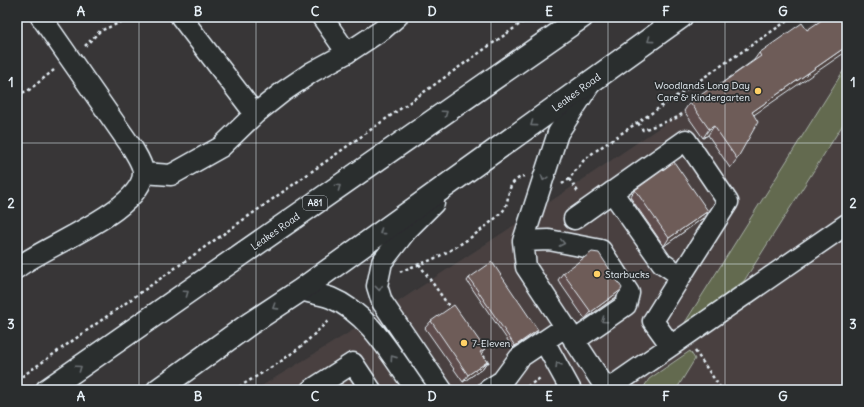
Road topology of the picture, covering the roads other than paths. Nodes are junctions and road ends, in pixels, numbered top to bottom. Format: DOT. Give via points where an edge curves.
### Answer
graph roads {
  1 [pos="41,17"];
  2 [pos="181,17"];
  3 [pos="322,17"];
  4 [pos="397,17"];
  5 [pos="582,17"];
  6 [pos="681,17"];
  7 [pos="347,53"];
  8 [pos="592,81"];
  9 [pos="255,114"];
  10 [pos="467,171"];
  11 [pos="143,173"];
  12 [pos="612,192"];
  13 [pos="582,214"];
  14 [pos="847,224"];
  15 [pos="523,241"];
  16 [pos="20,258"];
  17 [pos="681,276"];
  18 [pos="301,290"];
  19 [pos="570,334"];
  20 [pos="544,341"];
  21 [pos="671,346"];
  22 [pos="495,386"];
  23 [pos="47,390"];
  24 [pos="158,390"];
  25 [pos="311,390"];
  26 [pos="371,390"];
  27 [pos="416,390"];
  28 [pos="442,390"];
  29 [pos="571,390"];
  30 [pos="607,390"];
  1 -- 11 [label="lane" via="133,149 140,160"];
  2 -- 9 [label="lane"];
  3 -- 7 [label="lane"];
  4 -- 7 [label="lane"];
  23 -- 5 [label="highway, Leakes Road / A81, one-way"];
  6 -- 8 [label="highway, Leakes Road, one-way"];
  7 -- 9 [label="lane" via="312,72"];
  8 -- 10 [label="highway, Leakes Road, one-way"];
  8 -- 15 [label="lane, one-way" via="558,133"];
  9 -- 11 [label="lane" via="221,147 171,175"];
  10 -- 18 [label="highway, Leakes Road, one-way"];
  10 -- 28 [label="lane, one-way" via="407,230 382,262 377,286 382,302"];
  11 -- 16 [label="lane" via="139,187 122,205 90,227"];
  12 -- 13 [label="lane"];
  12 -- 17 [label="lane" via="662,263"];
  12 -- 17 [label="lane" via="686,140 728,202"];
  14 -- 21 [label="lane"];
  15 -- 19 [label="lane" via="526,268"];
  15 -- 19 [label="lane, one-way" via="549,240 601,250 629,292 626,305"];
  17 -- 21 [label="lane" via="653,320"];
  18 -- 24 [label="highway, Leakes Road, one-way"];
  27 -- 18 [label="lane, one-way" via="362,317 330,297"];
  19 -- 20 [label="lane"];
  19 -- 30 [label="lane"];
  20 -- 22 [label="lane" via="519,358"];
  20 -- 29 [label="lane"];
  21 -- 30 [label="lane"];
  25 -- 26 [label="lane" via="353,364"];
}
